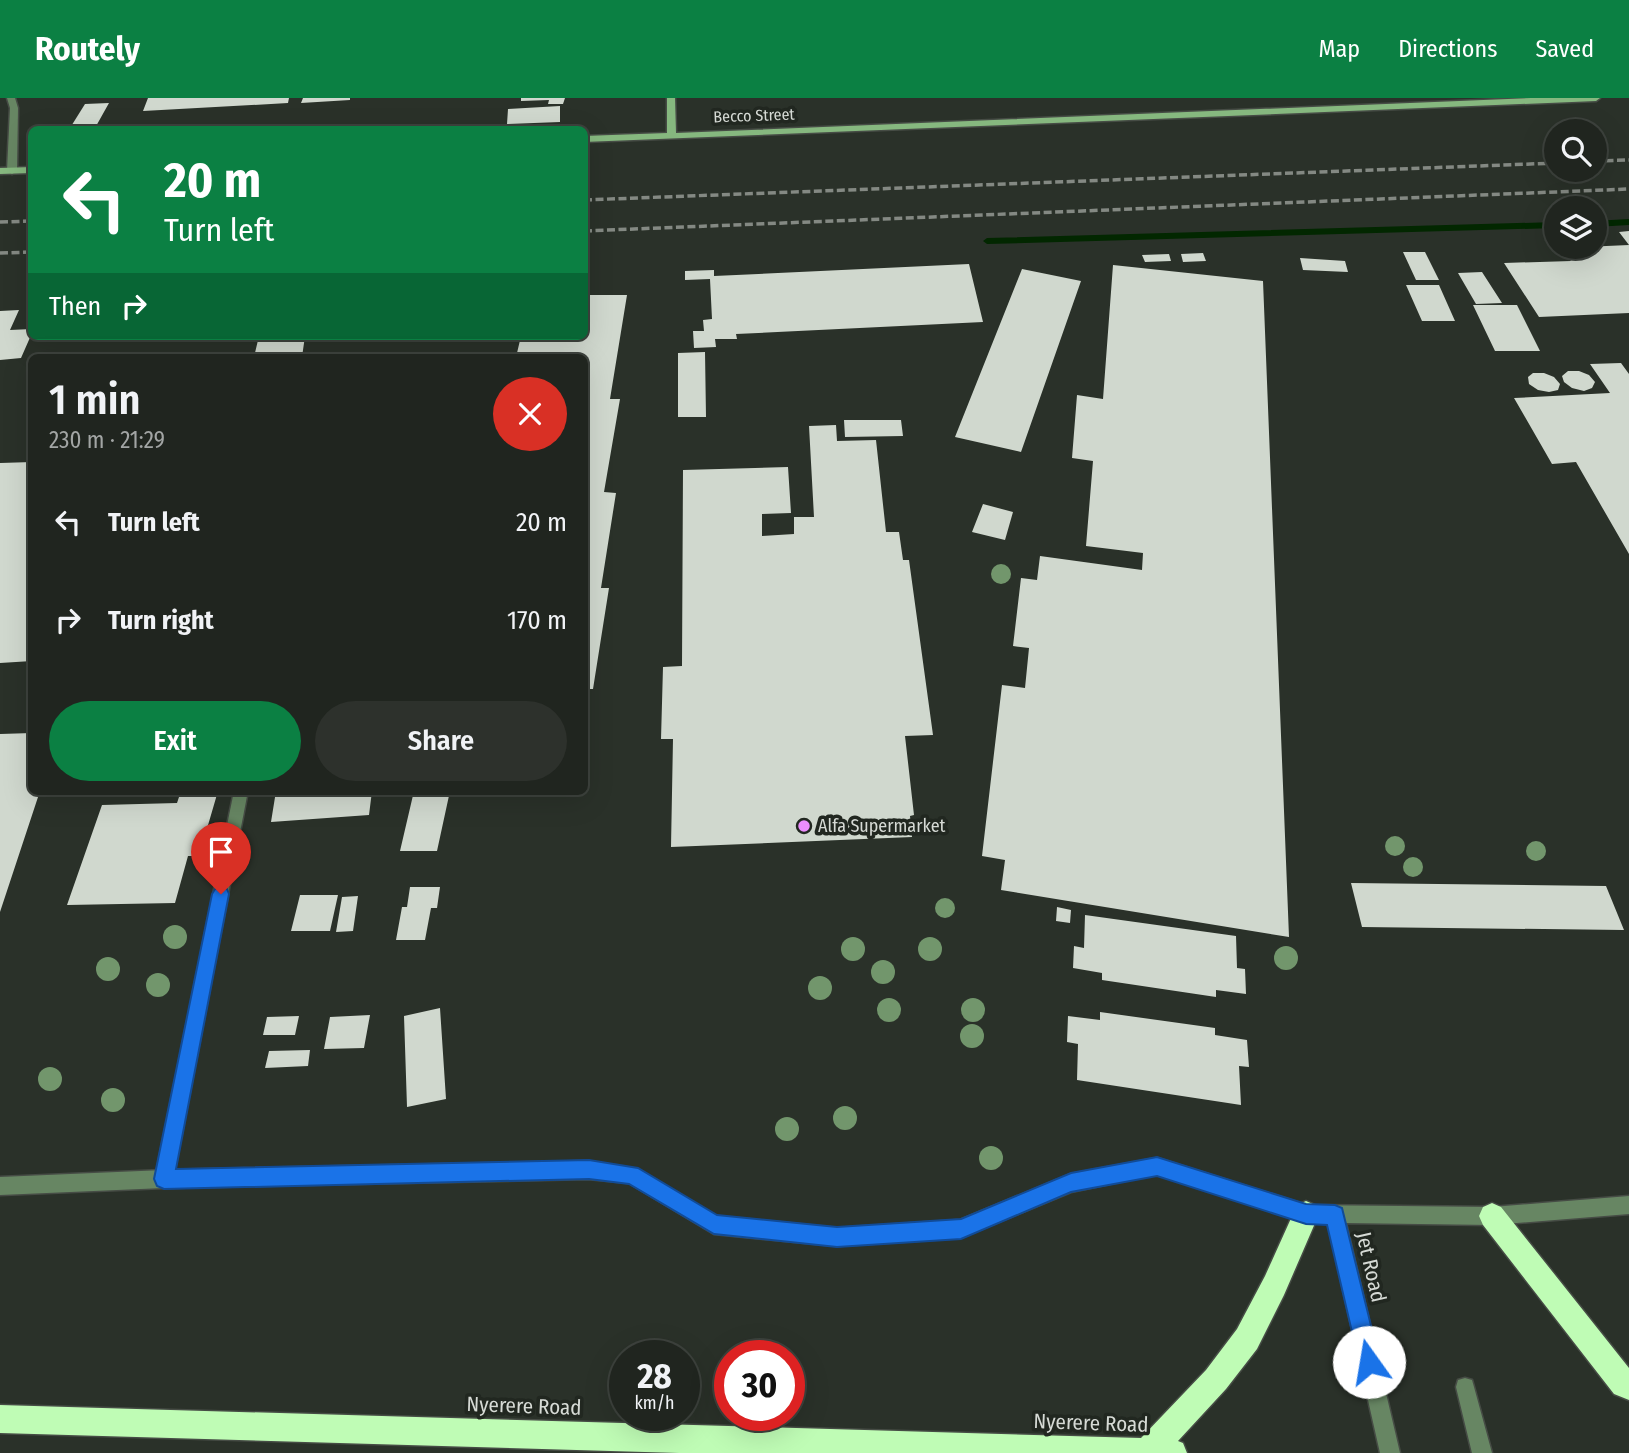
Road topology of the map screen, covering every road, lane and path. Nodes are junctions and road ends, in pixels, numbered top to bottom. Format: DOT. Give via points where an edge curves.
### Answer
graph roads {
  1 [pos="11,98"];
  2 [pos="671,98"];
  3 [pos="1596,98"];
  4 [pos="673,134"];
  5 [pos="588,139"];
  6 [pos="28,170"];
  7 [pos="0,171"];
  8 [pos="12,171"];
  9 [pos="240,795"];
  10 [pos="164,1179"];
  11 [pos="0,1186"];
  12 [pos="1629,1205"];
  13 [pos="1306,1214"];
  14 [pos="1335,1215"];
  15 [pos="1492,1216"];
  16 [pos="1629,1386"];
  17 [pos="1465,1387"];
  18 [pos="0,1419"];
  19 [pos="1147,1452"];
  20 [pos="1173,1453"];
  21 [pos="1390,1453"];
  22 [pos="1482,1453"];
  1 -- 8 [label="street"];
  2 -- 4 [label="street"];
  3 -- 4 [label="street, Becco Street"];
  4 -- 5 [label="street, Becco Street"];
  6 -- 8 [label="street"];
  7 -- 8 [label="street"];
  9 -- 10 [label="street"];
  10 -- 11 [label="street"];
  10 -- 13 [label="street" via="589,1170 631,1175 714,1224 837,1237 961,1229 1071,1183 1157,1166"];
  12 -- 15 [label="street"];
  13 -- 14 [label="street"];
  13 -- 19 [label="highway" via="1239,1351"];
  14 -- 15 [label="street"];
  14 -- 21 [label="street, Jet Road"];
  15 -- 16 [label="highway"];
  17 -- 22 [label="street"];
  18 -- 19 [label="highway, Nyerere Road"];
  19 -- 20 [label="highway, Nyerere Road"];
}
